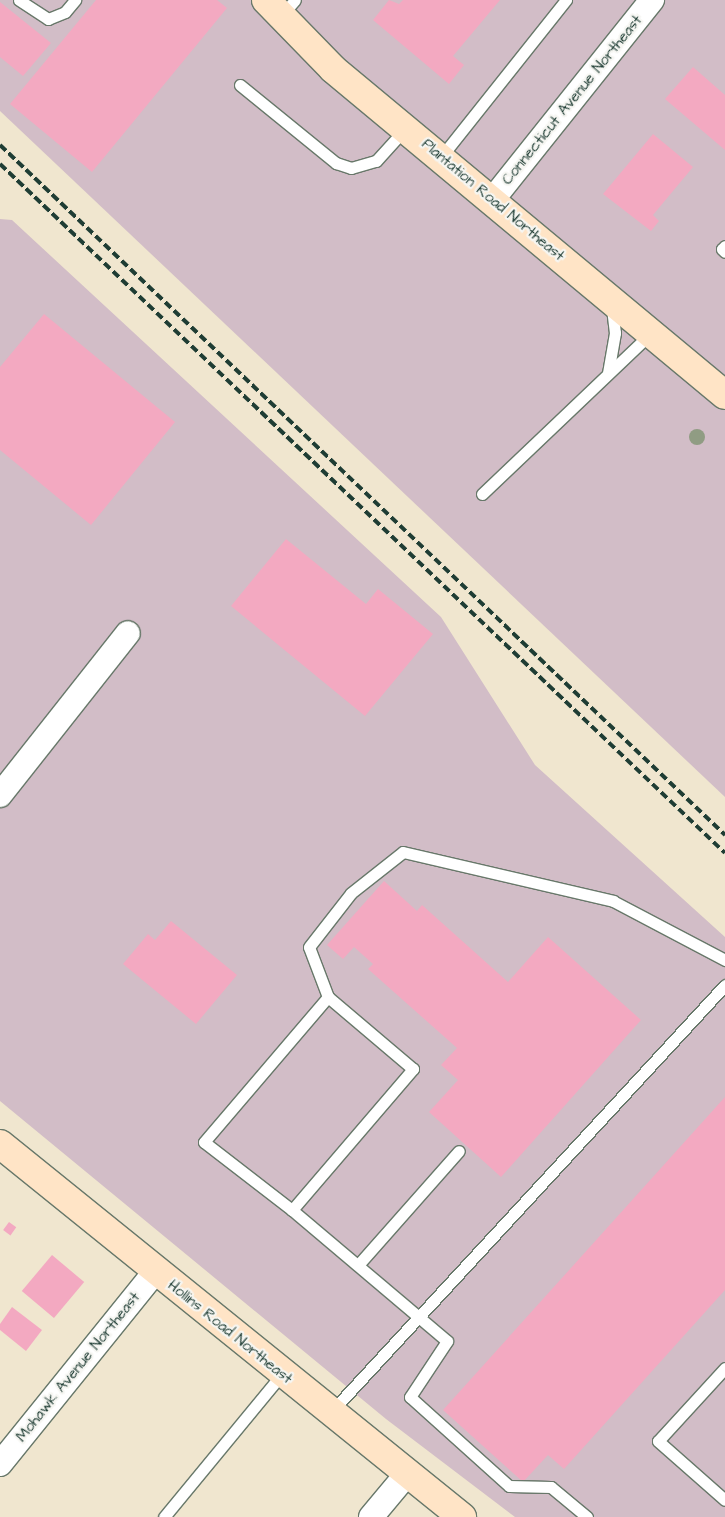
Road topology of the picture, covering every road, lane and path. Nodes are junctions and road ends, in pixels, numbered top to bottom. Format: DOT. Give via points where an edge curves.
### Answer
graph roads {
  1 [pos="18,0"];
  2 [pos="75,0"];
  3 [pos="566,0"];
  4 [pos="652,0"];
  5 [pos="280,6"];
  6 [pos="240,85"];
  7 [pos="406,128"];
  8 [pos="441,157"];
  9 [pos="493,199"];
  10 [pos="725,246"];
  11 [pos="725,252"];
  12 [pos="605,294"];
  13 [pos="652,332"];
  14 [pos="607,375"];
  15 [pos="725,395"];
  16 [pos="482,494"];
  17 [pos="128,633"];
  18 [pos="0,795"];
  19 [pos="725,960"];
  20 [pos="725,985"];
  21 [pos="328,997"];
  22 [pos="0,1144"];
  23 [pos="458,1151"];
  24 [pos="292,1210"];
  25 [pos="358,1265"];
  26 [pos="156,1271"];
  27 [pos="419,1315"];
  28 [pos="725,1368"];
  29 [pos="282,1374"];
  30 [pos="331,1412"];
  31 [pos="0,1464"];
  32 [pos="407,1474"];
  33 [pos="723,1494"];
  34 [pos="164,1517"];
  35 [pos="371,1517"];
  36 [pos="462,1517"];
  37 [pos="587,1517"];
  1 -- 2 [label="lane" via="48,19 65,12"];
  3 -- 8 [label="lane"];
  4 -- 9 [label="street, Connecticut Avenue Northeast"];
  5 -- 7 [label="main road, Plantation Road Northeast" via="333,68"];
  6 -- 7 [label="lane" via="336,163 351,168 376,161"];
  7 -- 8 [label="main road, Plantation Road Northeast"];
  8 -- 9 [label="main road, Plantation Road Northeast"];
  9 -- 12 [label="main road, Plantation Road Northeast"];
  10 -- 11 [label="lane" via="722,250"];
  12 -- 13 [label="main road, Plantation Road Northeast"];
  12 -- 14 [label="lane" via="616,320 614,351"];
  13 -- 14 [label="lane"];
  13 -- 15 [label="main road, Plantation Road Northeast"];
  14 -- 16 [label="lane"];
  17 -- 18 [label="street"];
  19 -- 21 [label="lane" via="613,901 403,852 351,893 309,947"];
  20 -- 27 [label="lane"];
  21 -- 24 [label="lane" via="413,1069"];
  21 -- 24 [label="lane" via="204,1142"];
  22 -- 26 [label="main road, Hollins Road Northeast"];
  23 -- 25 [label="lane"];
  24 -- 25 [label="lane"];
  25 -- 27 [label="lane"];
  26 -- 29 [label="main road, Hollins Road Northeast"];
  26 -- 31 [label="street, Mohawk Avenue Northeast"];
  27 -- 30 [label="lane"];
  27 -- 37 [label="lane" via="447,1341 410,1397 509,1486 551,1487"];
  28 -- 33 [label="lane" via="658,1441"];
  29 -- 30 [label="main road, Hollins Road Northeast"];
  29 -- 34 [label="lane"];
  30 -- 32 [label="main road, Hollins Road Northeast"];
  32 -- 35 [label="street"];
  32 -- 36 [label="main road, Hollins Road Northeast"];
}
